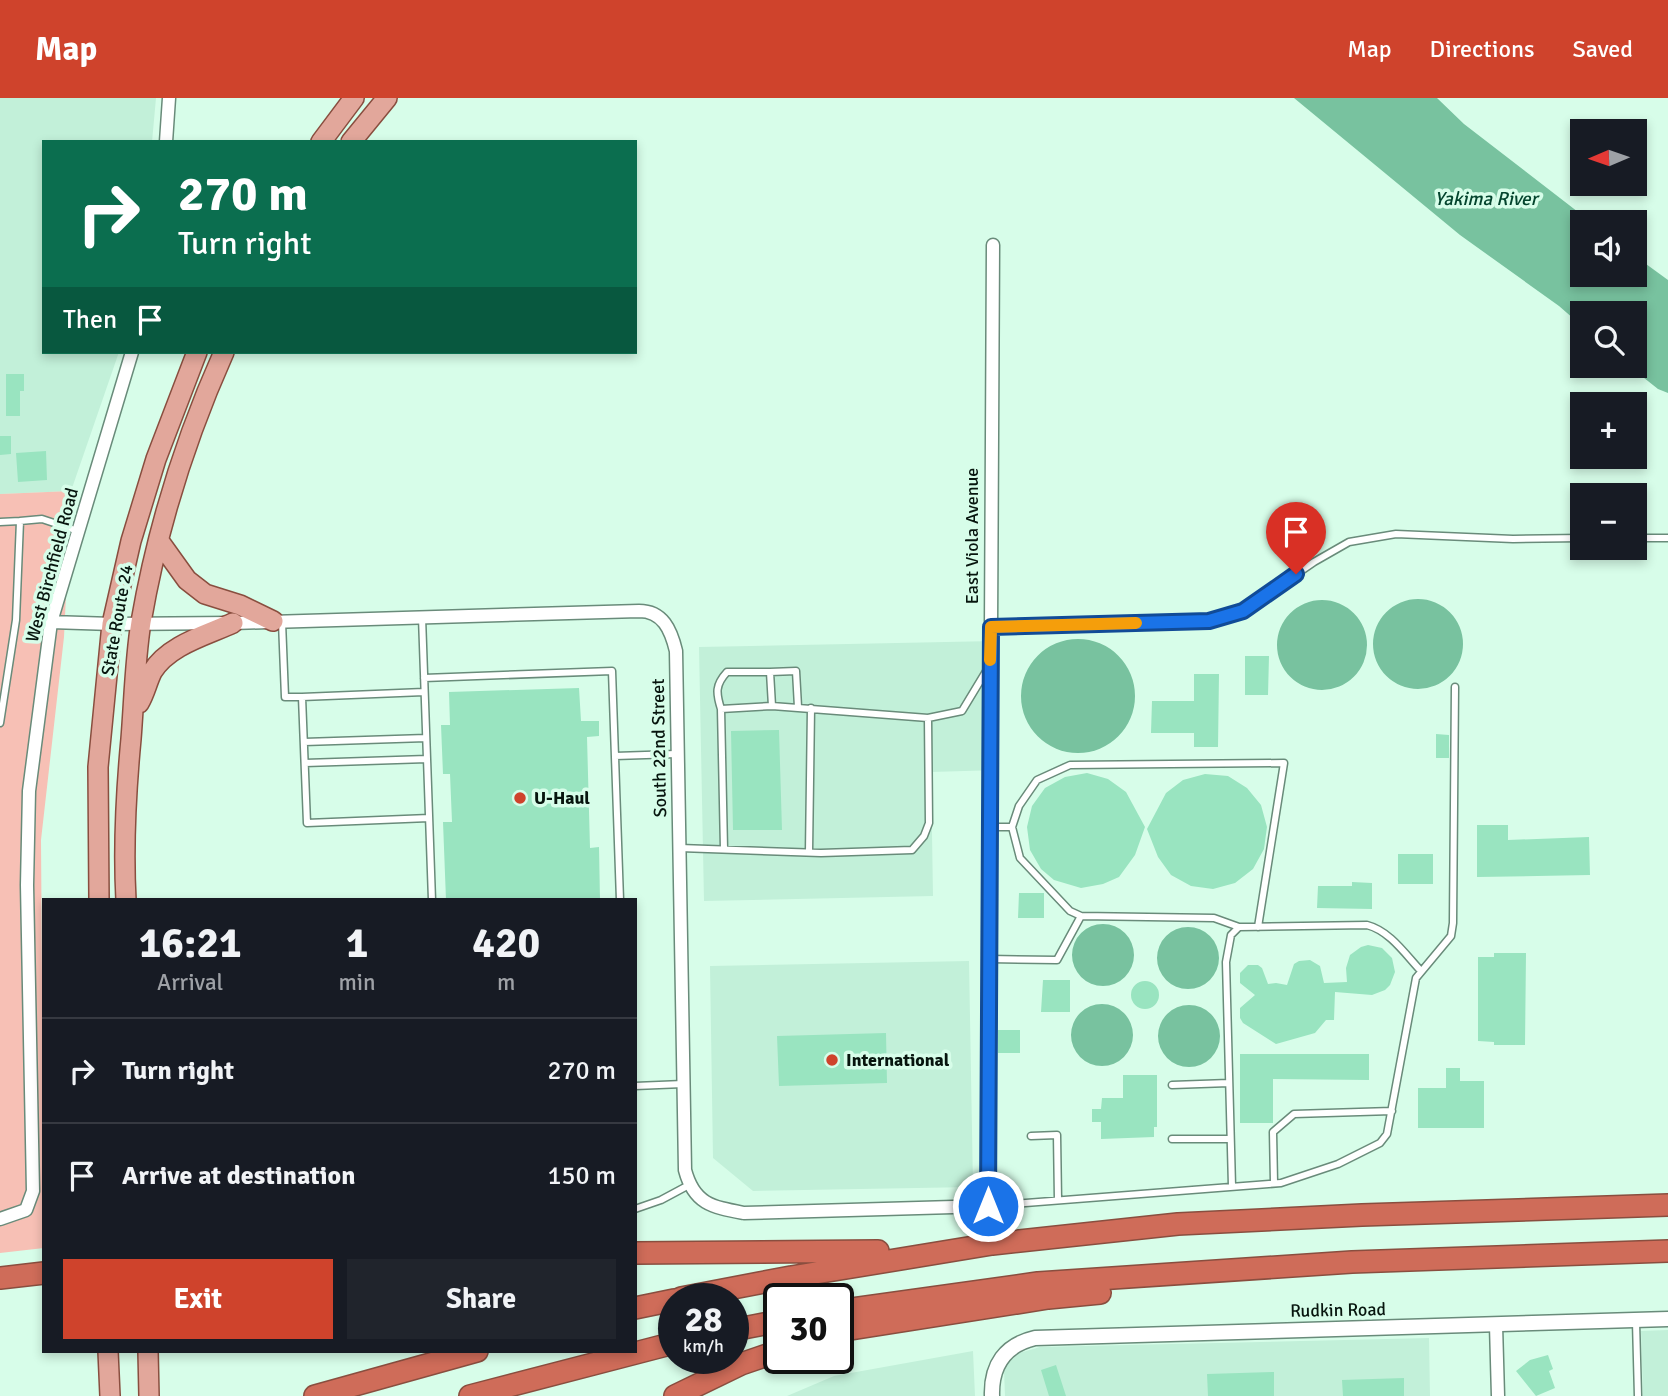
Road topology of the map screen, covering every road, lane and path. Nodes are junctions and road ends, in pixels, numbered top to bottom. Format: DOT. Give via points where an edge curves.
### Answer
graph roads {
  1 [pos="169,98"];
  2 [pos="354,98"];
  3 [pos="387,98"];
  4 [pos="166,140"];
  5 [pos="322,140"];
  6 [pos="353,140"];
  7 [pos="993,245"];
  8 [pos="131,354"];
  9 [pos="196,354"];
  10 [pos="223,354"];
  11 [pos="20,521"];
  12 [pos="0,522"];
  13 [pos="78,531"];
  14 [pos="1570,538"];
  15 [pos="1647,538"];
  16 [pos="1668,538"];
  17 [pos="159,541"];
  18 [pos="422,617"];
  19 [pos="278,621"];
  20 [pos="51,622"];
  21 [pos="233,622"];
  22 [pos="141,623"];
  23 [pos="113,624"];
  24 [pos="991,627"];
  25 [pos="989,666"];
  26 [pos="770,672"];
  27 [pos="424,678"];
  28 [pos="1455,687"];
  29 [pos="425,692"];
  30 [pos="302,696"];
  31 [pos="772,706"];
  32 [pos="798,707"];
  33 [pos="811,708"];
  34 [pos="721,709"];
  35 [pos="133,713"];
  36 [pos="928,718"];
  37 [pos="0,723"];
  38 [pos="426,738"];
  39 [pos="304,742"];
  40 [pos="676,754"];
  41 [pos="615,756"];
  42 [pos="427,759"];
  43 [pos="305,763"];
  44 [pos="429,818"];
  45 [pos="990,827"];
  46 [pos="1012,827"];
  47 [pos="678,848"];
  48 [pos="724,849"];
  49 [pos="809,852"];
  50 [pos="99,898"];
  51 [pos="126,898"];
  52 [pos="432,898"];
  53 [pos="620,898"];
  54 [pos="1081,916"];
  55 [pos="1239,927"];
  56 [pos="1258,927"];
  57 [pos="989,959"];
  58 [pos="1421,971"];
  59 [pos="1229,1083"];
  60 [pos="683,1084"];
  61 [pos="1172,1085"];
  62 [pos="637,1086"];
  63 [pos="1392,1111"];
  64 [pos="1031,1136"];
  65 [pos="1172,1139"];
  66 [pos="1230,1139"];
  67 [pos="1274,1183"];
  68 [pos="689,1185"];
  69 [pos="1231,1186"];
  70 [pos="1058,1200"];
  71 [pos="1668,1205"];
  72 [pos="988,1206"];
  73 [pos="637,1208"];
  74 [pos="0,1219"];
  75 [pos="992,1244"];
  76 [pos="1668,1251"];
  77 [pos="637,1253"];
  78 [pos="1352,1262"];
  79 [pos="42,1272"];
  80 [pos="0,1278"];
  81 [pos="749,1285"];
  82 [pos="658,1303"];
  83 [pos="637,1308"];
  84 [pos="854,1309"];
  85 [pos="1668,1319"];
  86 [pos="1636,1320"];
  87 [pos="1496,1325"];
  88 [pos="854,1328"];
  89 [pos="658,1347"];
  90 [pos="108,1353"];
  91 [pos="148,1353"];
  92 [pos="470,1353"];
  93 [pos="636,1353"];
  94 [pos="637,1353"];
  95 [pos="763,1356"];
  96 [pos="110,1396"];
  97 [pos="149,1396"];
  98 [pos="315,1396"];
  99 [pos="470,1396"];
  100 [pos="675,1396"];
  101 [pos="992,1396"];
  102 [pos="1498,1396"];
  103 [pos="1638,1396"];
  1 -- 4 [label="street"];
  2 -- 5 [label="main road"];
  3 -- 6 [label="main road"];
  7 -- 24 [label="street, East Viola Avenue"];
  8 -- 13 [label="street, West Birchfield Road"];
  9 -- 23 [label="main road, State Route 24" via="131,541"];
  10 -- 17 [label="main road, State Route 24" via="174,484"];
  11 -- 12 [label="lane"];
  11 -- 13 [label="lane" via="42,519"];
  11 -- 37 [label="lane" via="16,620"];
  13 -- 20 [label="street, West Birchfield Road"];
  14 -- 24 [label="lane" via="1396,534 1349,542 1243,611 1209,621"];
  15 -- 16 [label="lane"];
  17 -- 19 [label="main road" via="172,563 205,594"];
  17 -- 22 [label="main road, State Route 24"];
  18 -- 19 [label="street, South 22nd Street"];
  18 -- 27 [label="lane"];
  18 -- 40 [label="street, South 22nd Street" via="653,613 663,619 676,651"];
  19 -- 21 [label="street, South 22nd Street"];
  19 -- 30 [label="lane" via="285,697"];
  20 -- 23 [label="street, South 22nd Street"];
  20 -- 74 [label="street, West Birchfield Road" via="29,791 33,1191 26,1210"];
  21 -- 22 [label="street, South 22nd Street"];
  21 -- 35 [label="main road" via="164,658"];
  22 -- 23 [label="street, South 22nd Street"];
  22 -- 35 [label="main road, State Route 24"];
  23 -- 50 [label="main road, State Route 24" via="99,767"];
  24 -- 25 [label="street, East Viola Avenue"];
  25 -- 36 [label="lane" via="962,712"];
  25 -- 45 [label="street, East Viola Avenue"];
  26 -- 31 [label="lane"];
  26 -- 32 [label="lane" via="796,671"];
  26 -- 34 [label="lane" via="727,672 716,693"];
  27 -- 29 [label="lane"];
  27 -- 41 [label="lane" via="612,671"];
  28 -- 58 [label="lane" via="1453,923 1451,936"];
  29 -- 30 [label="lane"];
  29 -- 38 [label="lane"];
  30 -- 39 [label="lane"];
  31 -- 32 [label="lane"];
  31 -- 34 [label="lane"];
  32 -- 33 [label="lane"];
  33 -- 36 [label="lane"];
  33 -- 49 [label="lane"];
  34 -- 48 [label="lane"];
  35 -- 51 [label="main road, State Route 24" via="126,793"];
  36 -- 49 [label="lane" via="929,823 912,850"];
  38 -- 39 [label="lane"];
  38 -- 42 [label="lane"];
  39 -- 43 [label="lane"];
  40 -- 41 [label="lane"];
  40 -- 47 [label="street, South 22nd Street"];
  41 -- 53 [label="lane"];
  42 -- 43 [label="lane"];
  42 -- 44 [label="lane"];
  43 -- 44 [label="lane" via="307,822"];
  44 -- 52 [label="lane"];
  45 -- 46 [label="lane"];
  45 -- 57 [label="street, East Viola Avenue"];
  46 -- 54 [label="lane" via="1020,858 1070,911"];
  46 -- 56 [label="lane" via="1019,806 1037,780 1070,765 1284,763"];
  47 -- 48 [label="lane"];
  47 -- 60 [label="street, South 22nd Street"];
  48 -- 49 [label="lane"];
  54 -- 55 [label="lane" via="1214,918"];
  54 -- 57 [label="lane" via="1057,960"];
  55 -- 56 [label="lane"];
  55 -- 59 [label="lane" via="1231,935 1226,962"];
  56 -- 58 [label="lane" via="1367,925 1378,928"];
  57 -- 72 [label="street, East Viola Avenue"];
  58 -- 63 [label="lane"];
  59 -- 61 [label="lane"];
  59 -- 66 [label="lane"];
  60 -- 62 [label="lane"];
  60 -- 68 [label="street, South 22nd Street"];
  63 -- 67 [label="lane" via="1380,1143 1338,1164"];
  63 -- 67 [label="lane" via="1294,1114 1273,1132"];
  64 -- 70 [label="lane" via="1057,1135"];
  65 -- 66 [label="lane"];
  66 -- 69 [label="lane"];
  67 -- 69 [label="lane"];
  68 -- 72 [label="street" via="700,1200 744,1213"];
  68 -- 73 [label="lane"];
  69 -- 70 [label="lane"];
  70 -- 72 [label="lane"];
  71 -- 75 [label="highway" via="1178,1224"];
  75 -- 77 [label="highway" via="859,1252"];
  75 -- 81 [label="highway"];
  76 -- 78 [label="highway"];
  78 -- 84 [label="highway" via="1038,1283"];
  78 -- 88 [label="highway" via="1254,1279 1048,1298"];
  79 -- 80 [label="highway"];
  82 -- 83 [label="highway"];
  85 -- 86 [label="street, Rudkin Road"];
  86 -- 87 [label="street, Rudkin Road"];
  86 -- 103 [label="lane"];
  87 -- 101 [label="street, Rudkin Road" via="1056,1335 1011,1347 994,1372"];
  87 -- 102 [label="street"];
  89 -- 94 [label="highway"];
  90 -- 96 [label="main road"];
  91 -- 97 [label="main road"];
  92 -- 98 [label="highway"];
  93 -- 99 [label="highway"];
  95 -- 100 [label="highway"];
}
